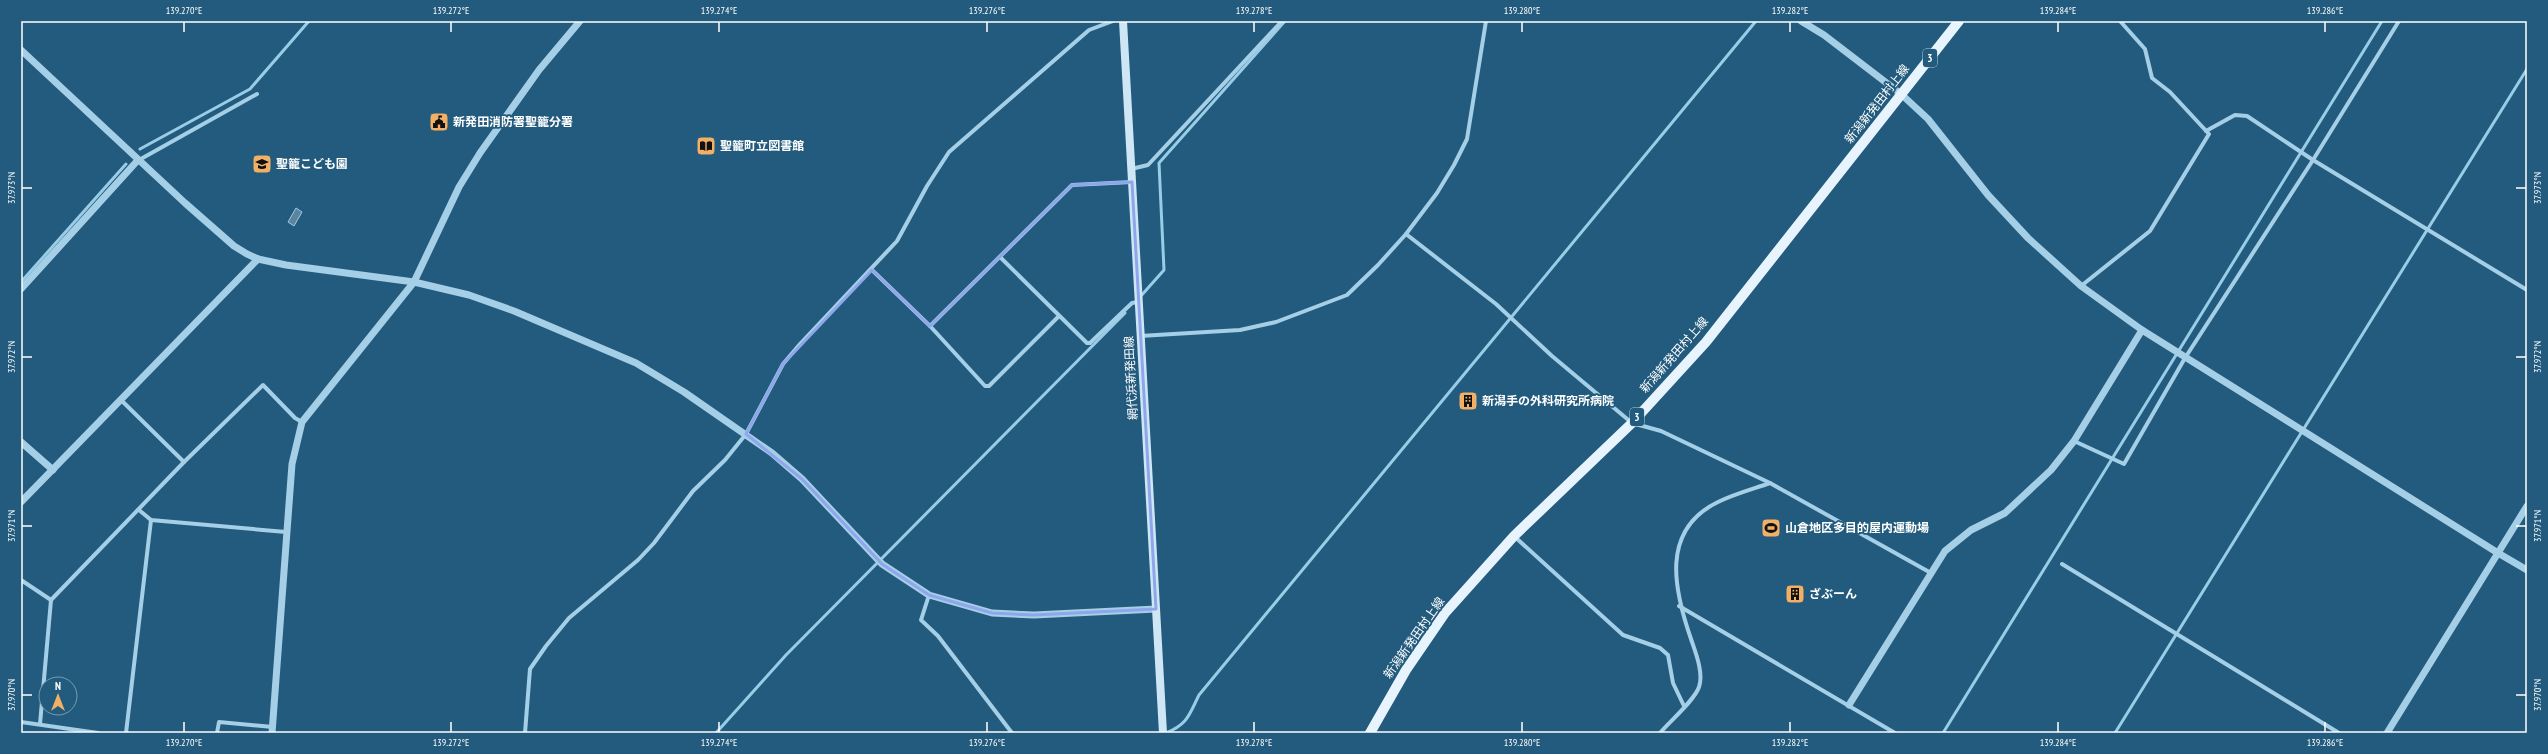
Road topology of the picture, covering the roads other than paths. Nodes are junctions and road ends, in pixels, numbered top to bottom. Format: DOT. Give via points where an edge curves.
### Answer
graph roads {
  1 [pos="580,21"];
  2 [pos="1113,21"];
  3 [pos="1123,21"];
  4 [pos="1282,21"];
  5 [pos="1486,21"];
  6 [pos="1801,21"];
  7 [pos="1959,21"];
  8 [pos="2120,21"];
  9 [pos="2399,21"];
  10 [pos="21,50"];
  11 [pos="257,94"];
  12 [pos="1902,94"];
  13 [pos="2206,131"];
  14 [pos="138,160"];
  15 [pos="2313,160"];
  16 [pos="1131,169"];
  17 [pos="1132,182"];
  18 [pos="1406,234"];
  19 [pos="1000,257"];
  20 [pos="258,259"];
  21 [pos="872,270"];
  22 [pos="414,282"];
  23 [pos="2080,286"];
  24 [pos="21,289"];
  25 [pos="2527,290"];
  26 [pos="1138,302"];
  27 [pos="1059,316"];
  28 [pos="930,326"];
  29 [pos="2142,330"];
  30 [pos="1140,336"];
  31 [pos="2185,358"];
  32 [pos="121,400"];
  33 [pos="302,422"];
  34 [pos="1632,423"];
  35 [pos="746,434"];
  36 [pos="2074,441"];
  37 [pos="21,442"];
  38 [pos="184,462"];
  39 [pos="53,470"];
  40 [pos="1770,483"];
  41 [pos="21,502"];
  42 [pos="2527,506"];
  43 [pos="139,510"];
  44 [pos="151,520"];
  45 [pos="286,532"];
  46 [pos="1514,536"];
  47 [pos="2498,553"];
  48 [pos="2062,564"];
  49 [pos="2527,570"];
  50 [pos="1931,573"];
  51 [pos="21,580"];
  52 [pos="929,595"];
  53 [pos="51,600"];
  54 [pos="1679,606"];
  55 [pos="1156,609"];
  56 [pos="1849,704"];
  57 [pos="1684,706"];
  58 [pos="21,722"];
  59 [pos="40,724"];
  60 [pos="273,730"];
  61 [pos="1373,731"];
  62 [pos="98,733"];
  63 [pos="126,733"];
  64 [pos="217,733"];
  65 [pos="525,733"];
  66 [pos="1012,733"];
  67 [pos="1162,733"];
  68 [pos="1660,733"];
  69 [pos="1895,733"];
  70 [pos="2339,733"];
  71 [pos="2387,733"];
  1 -- 22 [label="street" via="539,70 480,153 459,187"];
  2 -- 21 [label="street" via="1089,30 949,152 897,241"];
  3 -- 16 [label="main road, 網代浜新発田線"];
  4 -- 16 [label="street" via="1148,165"];
  5 -- 18 [label="street" via="1467,139 1437,193"];
  6 -- 12 [label="street" via="1824,35"];
  7 -- 12 [label="main road, 新潟新発田村上線 / 3"];
  8 -- 13 [label="street" via="2145,49 2152,78 2170,92"];
  9 -- 15 [label="street"];
  10 -- 14 [label="street"];
  11 -- 14 [label="street"];
  12 -- 23 [label="street" via="1928,119 1988,195 2013,222"];
  12 -- 34 [label="main road, 新潟新発田村上線 / 3" via="1706,342"];
  13 -- 15 [label="street" via="2240,114 2247,116"];
  13 -- 23 [label="street" via="2209,134 2150,231"];
  14 -- 20 [label="street" via="234,246"];
  14 -- 24 [label="street"];
  15 -- 25 [label="street"];
  15 -- 31 [label="street"];
  16 -- 17 [label="main road, 網代浜新発田線"];
  17 -- 19 [label="street" via="1072,185"];
  17 -- 26 [label="main road, 網代浜新発田線"];
  18 -- 30 [label="street" via="1347,295 1334,300 1276,322 1240,330"];
  18 -- 34 [label="street" via="1496,304 1552,356"];
  19 -- 27 [label="street"];
  19 -- 28 [label="street"];
  20 -- 22 [label="street"];
  20 -- 32 [label="street"];
  21 -- 28 [label="street"];
  21 -- 35 [label="street" via="783,364"];
  22 -- 33 [label="street"];
  22 -- 35 [label="street" via="470,295 507,308 636,363"];
  23 -- 29 [label="street"];
  26 -- 27 [label="street" via="1132,304 1090,343"];
  26 -- 30 [label="main road, 網代浜新発田線"];
  27 -- 28 [label="street" via="989,386 985,386"];
  29 -- 31 [label="street"];
  29 -- 36 [label="street"];
  30 -- 55 [label="main road, 網代浜新発田線"];
  31 -- 36 [label="street" via="2124,464"];
  31 -- 47 [label="street"];
  32 -- 38 [label="street"];
  32 -- 39 [label="street"];
  33 -- 38 [label="street" via="263,385"];
  33 -- 45 [label="street" via="292,464"];
  34 -- 40 [label="street" via="1661,431"];
  34 -- 46 [label="main road, 新潟新発田村上線 / 3"];
  35 -- 52 [label="street" via="802,479 882,564"];
  35 -- 65 [label="street" via="725,460 693,491 638,560 570,618 546,646 530,669"];
  36 -- 50 [label="street" via="2051,470 2017,504 1952,543"];
  37 -- 39 [label="street"];
  38 -- 43 [label="street"];
  39 -- 41 [label="street"];
  40 -- 50 [label="street"];
  40 -- 54 [label="street" via="1718,502 1706,509 1686,531 1678,549 1675,569"];
  42 -- 47 [label="street"];
  43 -- 44 [label="street"];
  43 -- 53 [label="street"];
  44 -- 45 [label="street"];
  44 -- 63 [label="street"];
  45 -- 60 [label="street"];
  46 -- 57 [label="street" via="1623,635 1660,648 1668,655 1673,683"];
  46 -- 61 [label="main road, 新潟新発田村上線 / 3" via="1445,613 1406,670"];
  47 -- 49 [label="street"];
  47 -- 71 [label="street"];
  48 -- 70 [label="street"];
  50 -- 56 [label="street"];
  51 -- 53 [label="street"];
  52 -- 55 [label="street" via="992,613 1027,615"];
  52 -- 66 [label="street" via="921,620 938,636"];
  53 -- 59 [label="street"];
  54 -- 56 [label="street"];
  54 -- 57 [label="street" via="1696,654 1700,686"];
  55 -- 67 [label="main road, 網代浜新発田線"];
  56 -- 69 [label="street"];
  57 -- 68 [label="street"];
  58 -- 59 [label="street"];
  59 -- 62 [label="street"];
  60 -- 64 [label="street" via="219,722"];
}
